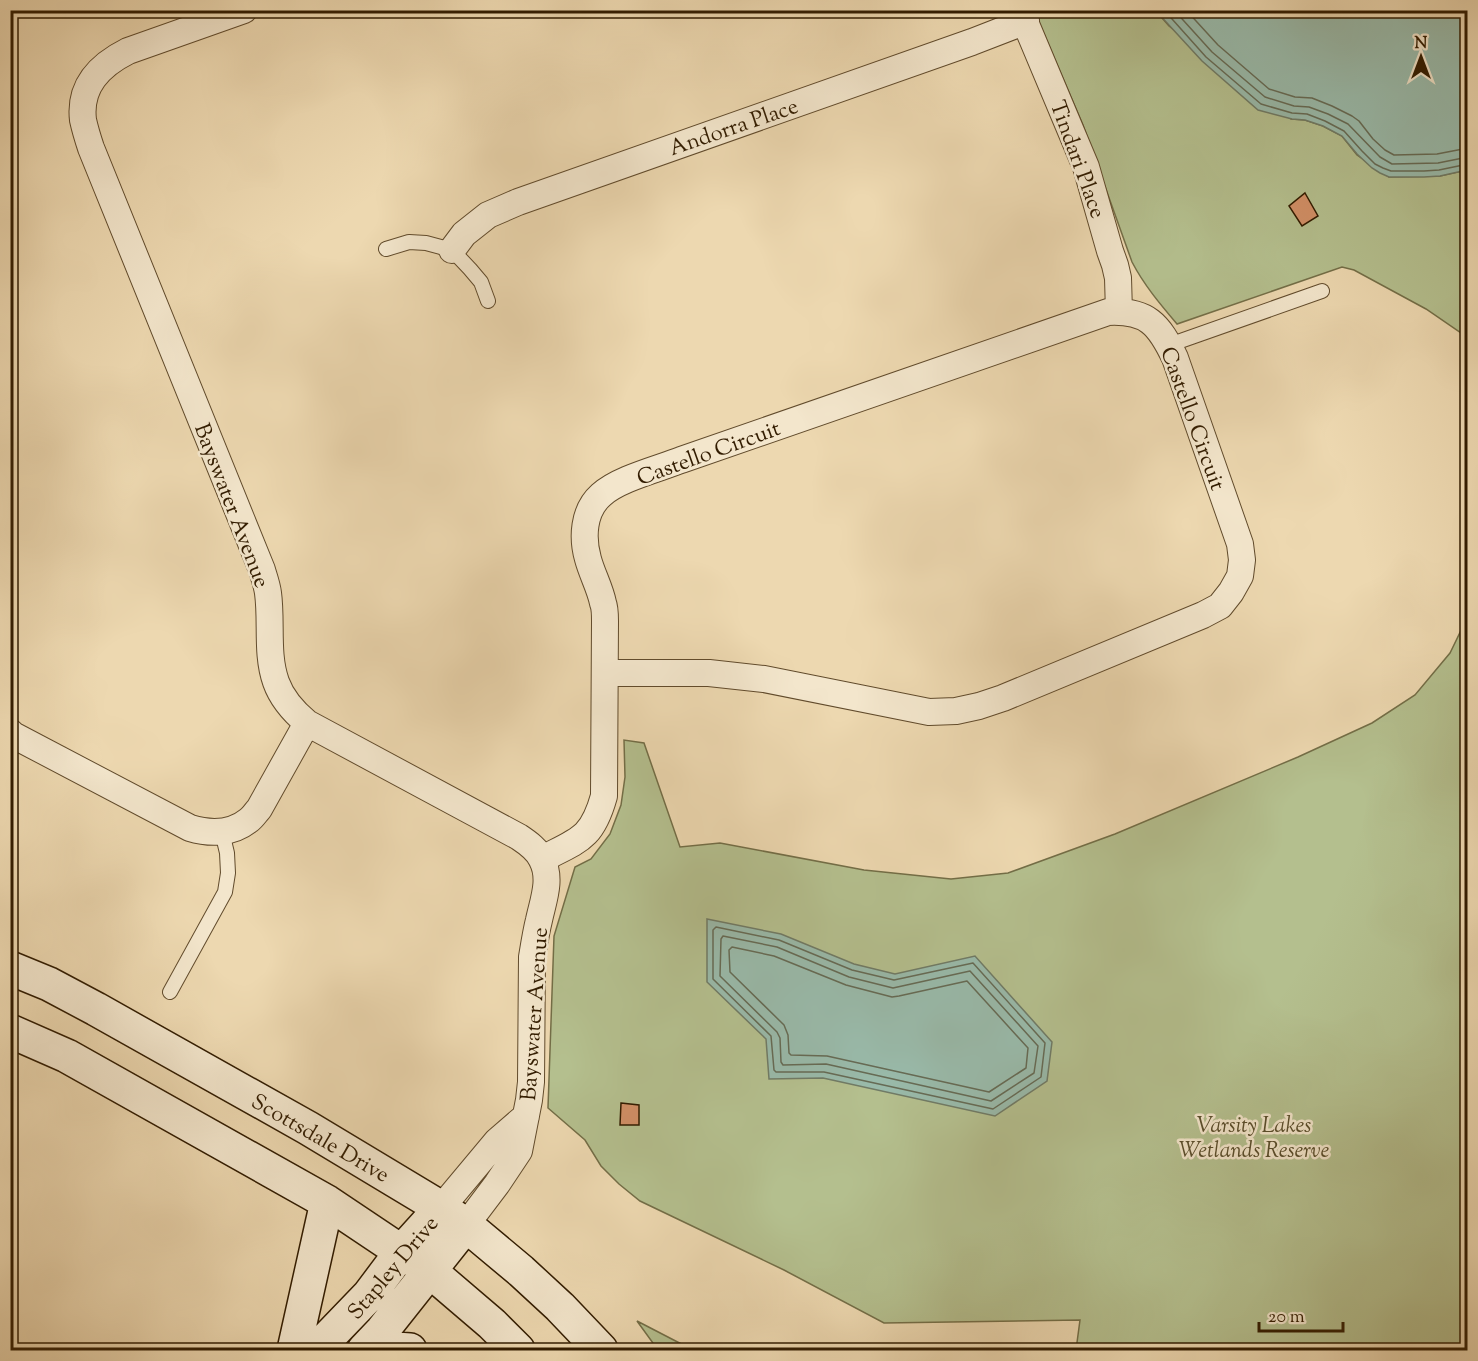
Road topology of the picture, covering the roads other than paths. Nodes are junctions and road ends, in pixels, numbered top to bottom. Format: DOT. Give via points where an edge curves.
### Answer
graph roads {
  1 [pos="244,10"];
  2 [pos="1023,16"];
  3 [pos="386,249"];
  4 [pos="452,250"];
  5 [pos="1322,291"];
  6 [pos="488,301"];
  7 [pos="1119,312"];
  8 [pos="1169,345"];
  9 [pos="605,673"];
  10 [pos="307,723"];
  11 [pos="10,732"];
  12 [pos="222,832"];
  13 [pos="542,859"];
  14 [pos="10,968"];
  15 [pos="170,992"];
  16 [pos="10,1031"];
  17 [pos="327,1202"];
  18 [pos="454,1216"];
  19 [pos="402,1251"];
  20 [pos="430,1271"];
  21 [pos="365,1349"];
  22 [pos="294,1350"];
  23 [pos="316,1350"];
  24 [pos="410,1350"];
  25 [pos="518,1350"];
  26 [pos="601,1350"];
  1 -- 10 [label="street, Bayswater Avenue" via="113,58 89,84 83,101 83,120 261,570 268,592 276,682 285,700"];
  2 -- 4 [label="street, Andorra Place" via="972,42 518,202 488,215 464,234"];
  2 -- 7 [label="street, Tindari Place" via="1086,167 1118,278"];
  3 -- 4 [label="lane" via="409,242"];
  4 -- 6 [label="lane" via="481,282"];
  5 -- 8 [label="lane"];
  7 -- 8 [label="street, Castello Circuit" via="1137,314 1152,323"];
  7 -- 9 [label="street, Castello Circuit" via="1089,318 681,460 600,495 585,523 585,544 603,602"];
  8 -- 9 [label="street, Castello Circuit" via="1240,544 1240,576 1220,606 1003,698 956,711 929,712 737,675"];
  9 -- 13 [label="street, Castello Circuit" via="601,809 586,834"];
  10 -- 12 [label="street" via="259,809 249,820"];
  10 -- 13 [label="street, Bayswater Avenue" via="519,837"];
  11 -- 12 [label="street" via="190,828"];
  12 -- 15 [label="lane" via="228,865 225,892"];
  13 -- 18 [label="street, Bayswater Avenue" via="546,889 532,957 531,1082 519,1151 497,1184"];
  14 -- 18 [label="main road, Scottsdale Drive" via="106,1014"];
  16 -- 17 [label="main road" via="67,1056"];
  17 -- 19 [label="main road"];
  17 -- 22 [label="main road"];
  18 -- 19 [label="main road, Stapley Drive"];
  18 -- 20 [label="main road, Stapley Drive"];
  18 -- 26 [label="main road, Scottsdale Drive" via="529,1278"];
  19 -- 20 [label="main road"];
  19 -- 23 [label="main road, Stapley Drive" via="369,1295"];
  20 -- 21 [label="main road, Stapley Drive"];
  20 -- 25 [label="main road"];
  21 -- 24 [label="main road"];
}
